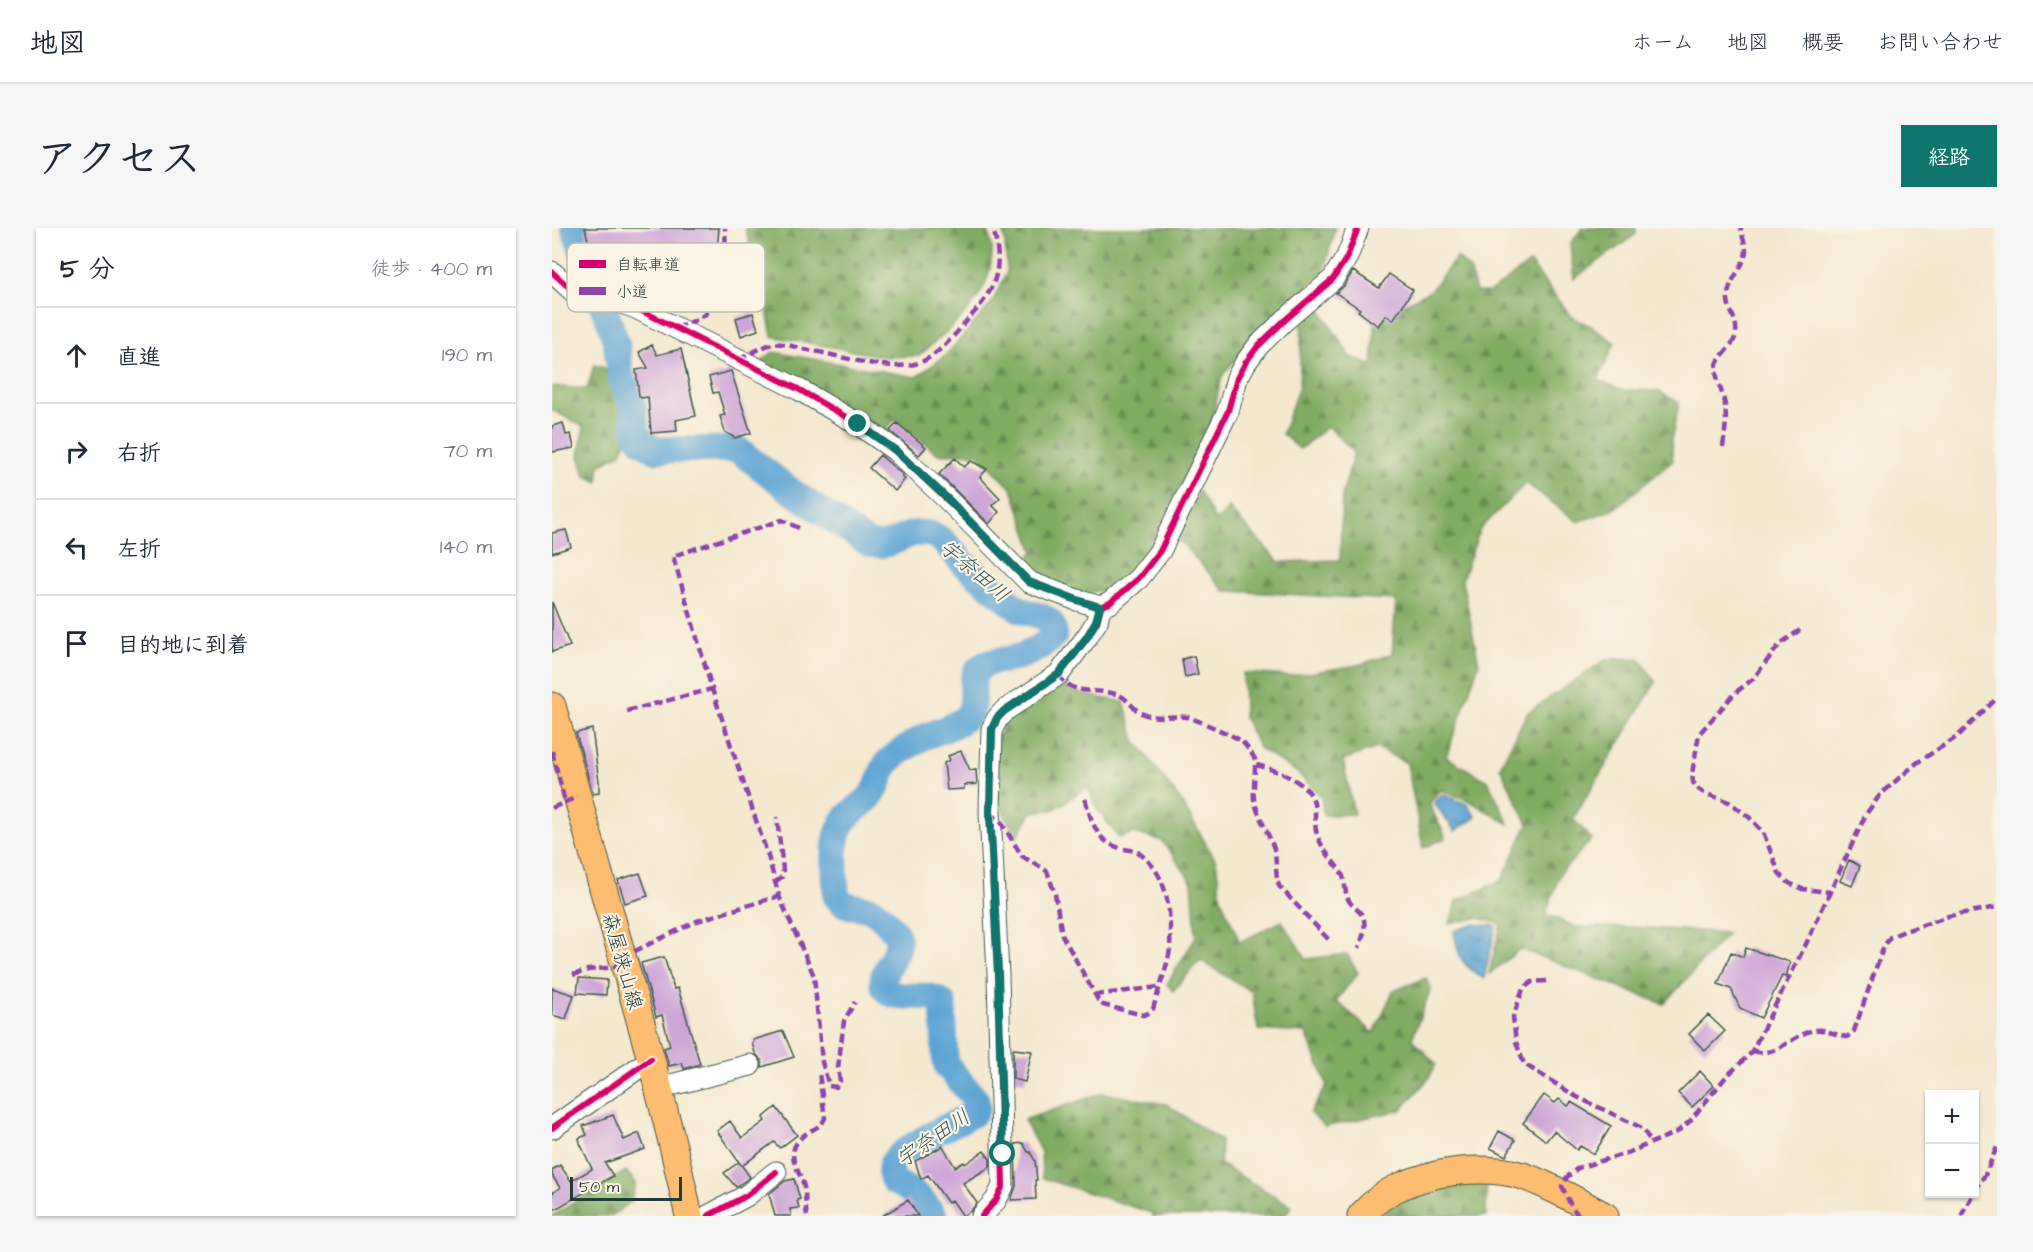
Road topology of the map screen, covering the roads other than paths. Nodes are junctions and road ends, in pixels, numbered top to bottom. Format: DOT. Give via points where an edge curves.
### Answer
graph roads {
  1 [pos="1358,228"];
  2 [pos="552,272"];
  3 [pos="567,286"];
  4 [pos="640,312"];
  5 [pos="1100,607"];
  6 [pos="552,706"];
  7 [pos="651,1059"];
  8 [pos="750,1065"];
  9 [pos="659,1088"];
  10 [pos="552,1128"];
  11 [pos="776,1172"];
  12 [pos="742,1208"];
  13 [pos="689,1216"];
  14 [pos="708,1216"];
  15 [pos="982,1216"];
  16 [pos="1361,1216"];
  17 [pos="1605,1216"];
  1 -- 5 [label="street" via="1333,279 1285,320 1246,362 1228,411 1160,551 1139,578"];
  2 -- 3 [label="street"];
  4 -- 5 [label="street" via="798,389 858,424 895,450 1029,582"];
  5 -- 15 [label="street" via="1092,629 1059,674 1004,711 992,729 990,812 1003,1186"];
  6 -- 7 [label="main road, 森屋狭山線"];
  7 -- 9 [label="main road, 森屋狭山線"];
  7 -- 10 [label="street"];
  8 -- 9 [label="street"];
  9 -- 13 [label="main road, 森屋狭山線"];
  11 -- 12 [label="street"];
  12 -- 14 [label="street"];
  16 -- 17 [label="main road" via="1383,1196 1414,1181 1484,1171 1523,1176"];
}
